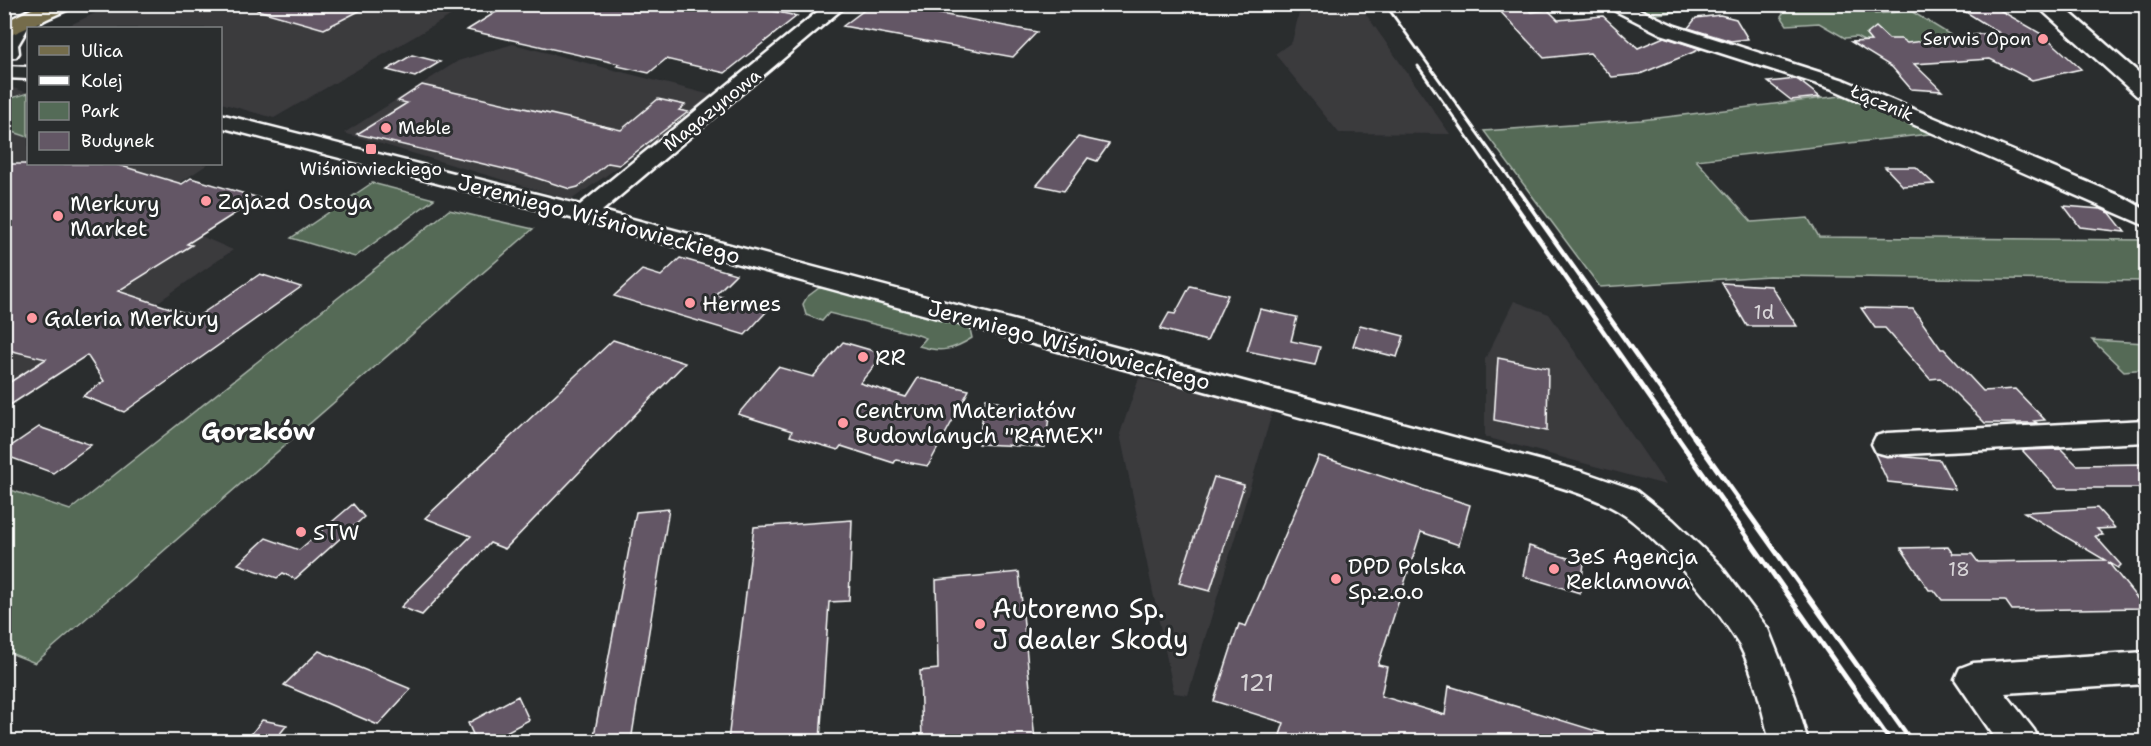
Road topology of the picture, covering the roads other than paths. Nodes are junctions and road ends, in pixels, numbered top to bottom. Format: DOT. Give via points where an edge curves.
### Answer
graph roads {
  1 [pos="839,4"];
  2 [pos="1611,4"];
  3 [pos="2046,4"];
  4 [pos="19,5"];
  5 [pos="54,8"];
  6 [pos="4,12"];
  7 [pos="33,27"];
  8 [pos="27,33"];
  9 [pos="6,52"];
  10 [pos="27,63"];
  11 [pos="27,72"];
  12 [pos="2146,90"];
  13 [pos="222,121"];
  14 [pos="584,214"];
  15 [pos="2146,219"];
  16 [pos="2146,431"];
  17 [pos="1887,444"];
  18 [pos="2146,668"];
  19 [pos="1789,741"];
  20 [pos="2021,741"];
  1 -- 14 [label="street, Magazynowa"];
  2 -- 15 [label="street, Łącznik" via="1668,30 1837,84"];
  3 -- 12 [label="street"];
  4 -- 6 [label="main road"];
  5 -- 7 [label="main road"];
  8 -- 9 [label="main road"];
  9 -- 10 [label="street"];
  9 -- 11 [label="street"];
  13 -- 14 [label="street, Jeremiego Wiśniowieckiego"];
  14 -- 19 [label="street, Jeremiego Wiśniowieckiego" via="1583,484 1624,500 1662,528 1708,575 1755,640"];
  16 -- 17 [label="street"];
  18 -- 20 [label="street" via="1973,679"];
}
